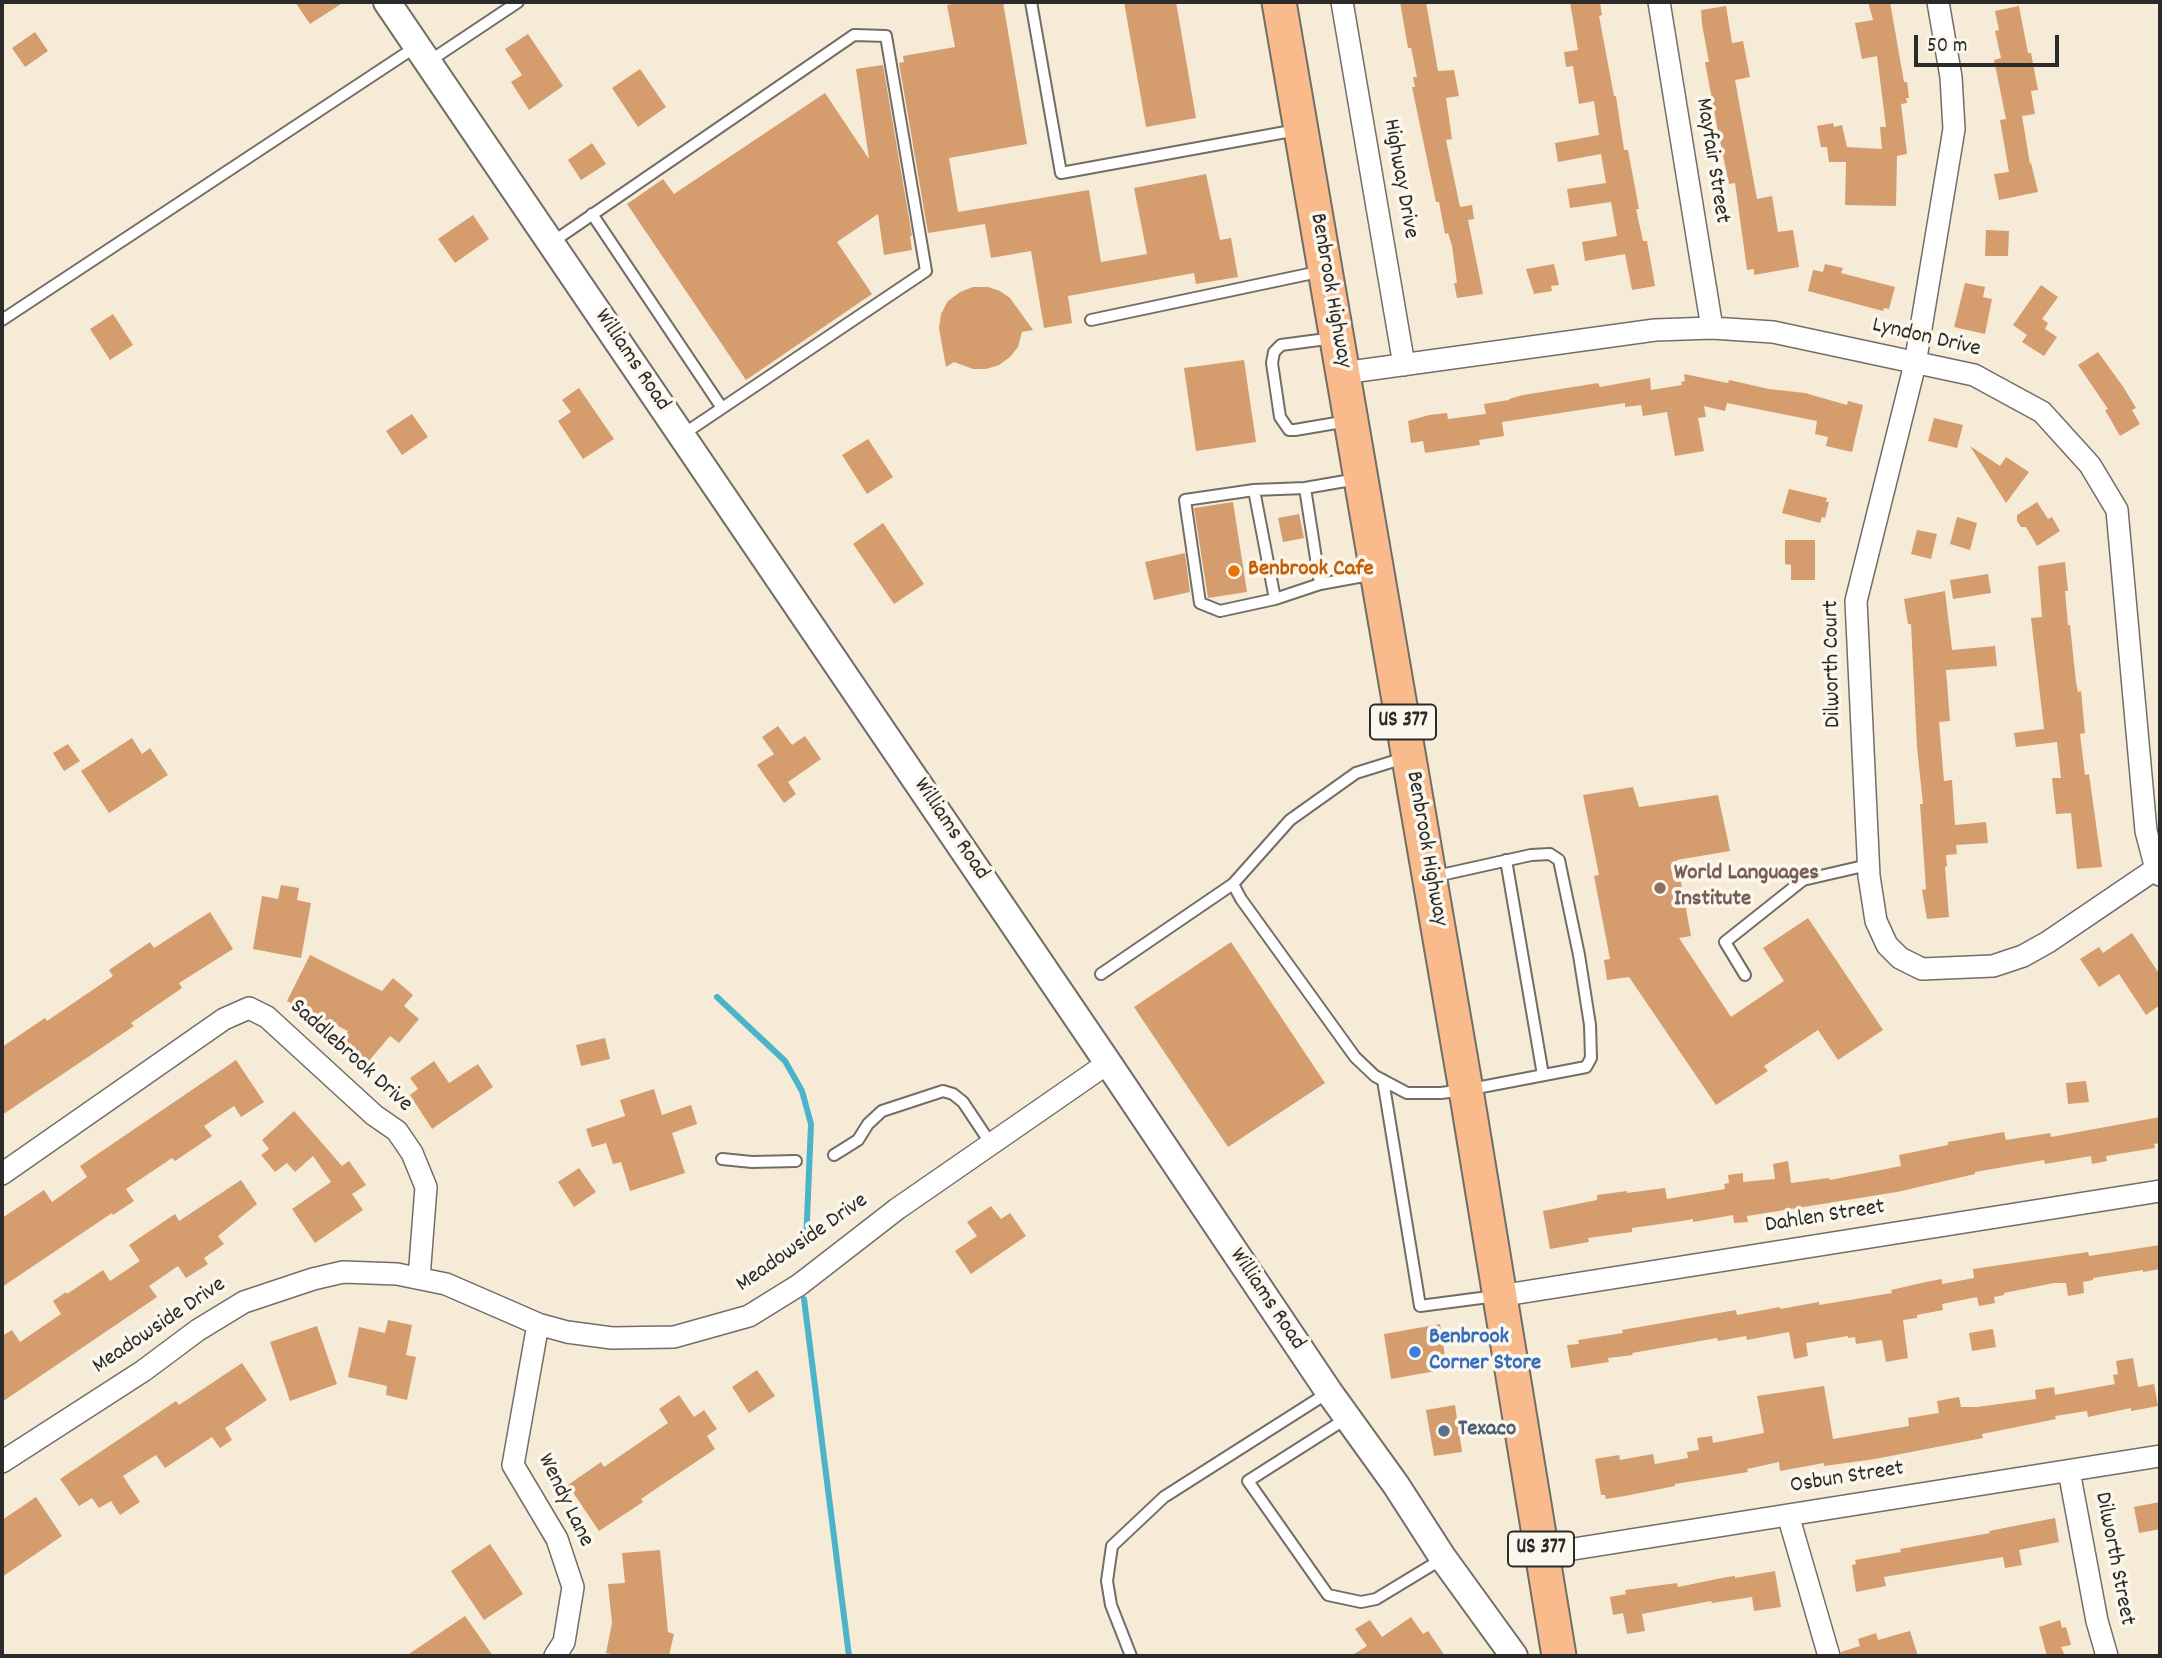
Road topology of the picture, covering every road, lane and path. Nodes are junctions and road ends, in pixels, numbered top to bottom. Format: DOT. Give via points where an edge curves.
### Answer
graph roads {
  1 [pos="387,2"];
  2 [pos="518,2"];
  3 [pos="1031,2"];
  4 [pos="1279,2"];
  5 [pos="1342,2"];
  6 [pos="1659,2"];
  7 [pos="1938,2"];
  8 [pos="422,54"];
  9 [pos="1301,129"];
  10 [pos="592,215"];
  11 [pos="551,243"];
  12 [pos="1325,270"];
  13 [pos="2,320"];
  14 [pos="1091,320"];
  15 [pos="1712,328"];
  16 [pos="1337,338"];
  17 [pos="1915,364"];
  18 [pos="1405,365"];
  19 [pos="1343,373"];
  20 [pos="722,408"];
  21 [pos="1351,420"];
  22 [pos="681,435"];
  23 [pos="1361,479"];
  24 [pos="1305,488"];
  25 [pos="1254,491"];
  26 [pos="1378,574"];
  27 [pos="1320,584"];
  28 [pos="1275,599"];
  29 [pos="1409,757"];
  30 [pos="1506,860"];
  31 [pos="1868,865"];
  32 [pos="2159,870"];
  33 [pos="1430,877"];
  34 [pos="1233,884"];
  35 [pos="1101,974"];
  36 [pos="1745,975"];
  37 [pos="1108,1063"];
  38 [pos="1543,1075"];
  39 [pos="1383,1080"];
  40 [pos="1469,1089"];
  41 [pos="991,1144"];
  42 [pos="834,1155"];
  43 [pos="722,1159"];
  44 [pos="796,1161"];
  45 [pos="2,1174"];
  46 [pos="2160,1191"];
  47 [pos="419,1278"];
  48 [pos="1499,1296"];
  49 [pos="538,1324"];
  50 [pos="1329,1392"];
  51 [pos="1347,1418"];
  52 [pos="2160,1456"];
  53 [pos="2,1462"];
  54 [pos="2069,1471"];
  55 [pos="1788,1515"];
  56 [pos="1542,1554"];
  57 [pos="1443,1558"];
  58 [pos="555,1656"];
  59 [pos="1131,1656"];
  60 [pos="1514,1656"];
  61 [pos="1559,1656"];
  62 [pos="1829,1656"];
  63 [pos="2107,1656"];
  1 -- 8 [label="street, Williams Road"];
  2 -- 8 [label="lane"];
  3 -- 9 [label="lane" via="1061,173"];
  4 -- 9 [label="main road, Benbrook Highway / US 377"];
  5 -- 18 [label="street, Highway Drive"];
  6 -- 15 [label="street, Mayfair Street"];
  7 -- 17 [label="street, Dilworth Court" via="1951,77 1954,129"];
  8 -- 11 [label="street, Williams Road"];
  8 -- 13 [label="lane"];
  9 -- 12 [label="main road, Benbrook Highway / US 377"];
  10 -- 11 [label="lane"];
  10 -- 20 [label="lane"];
  10 -- 20 [label="lane" via="855,35 886,36 926,271"];
  11 -- 22 [label="street, Williams Road"];
  12 -- 14 [label="lane"];
  12 -- 16 [label="main road, Benbrook Highway / US 377"];
  15 -- 17 [label="street, Lyndon Drive" via="1773,332"];
  15 -- 18 [label="street, Lyndon Drive" via="1655,330"];
  16 -- 19 [label="main road, Benbrook Highway / US 377"];
  16 -- 21 [label="lane" via="1281,345 1274,352 1280,417 1289,430"];
  17 -- 31 [label="street, Dilworth Court" via="1856,601"];
  17 -- 32 [label="street, Lyndon Drive" via="1974,375 2042,412 2090,465 2117,510 2146,831"];
  18 -- 19 [label="street, Lyndon Drive"];
  19 -- 21 [label="main road, Benbrook Highway / US 377"];
  20 -- 22 [label="lane"];
  21 -- 23 [label="main road, Benbrook Highway / US 377"];
  22 -- 37 [label="street, Williams Road"];
  23 -- 24 [label="lane"];
  23 -- 26 [label="main road, Benbrook Highway / US 377"];
  24 -- 25 [label="lane"];
  24 -- 27 [label="lane"];
  25 -- 28 [label="lane"];
  25 -- 28 [label="lane" via="1185,500 1200,603 1220,611"];
  26 -- 27 [label="lane"];
  26 -- 29 [label="main road, Benbrook Highway / US 377"];
  27 -- 28 [label="lane"];
  29 -- 33 [label="main road, Benbrook Highway / US 377"];
  29 -- 34 [label="lane" via="1356,773 1290,820"];
  30 -- 33 [label="lane"];
  30 -- 38 [label="lane"];
  30 -- 38 [label="lane" via="1550,854 1559,860 1579,955 1591,1058 1586,1067"];
  31 -- 32 [label="street, Dilworth Court" via="1876,921 1887,945 1922,969 1993,966 2023,956"];
  31 -- 36 [label="lane" via="1803,880 1725,942"];
  33 -- 40 [label="main road, Benbrook Highway / US 377"];
  34 -- 35 [label="lane"];
  34 -- 39 [label="lane" via="1355,1057"];
  37 -- 41 [label="street, Meadowside Drive"];
  37 -- 50 [label="street, Williams Road"];
  38 -- 40 [label="lane"];
  39 -- 40 [label="lane" via="1407,1093"];
  39 -- 48 [label="lane" via="1420,1306"];
  40 -- 48 [label="main road, Benbrook Highway / US 377"];
  41 -- 42 [label="lane" via="963,1102 943,1091 882,1111 858,1140"];
  41 -- 49 [label="street, Meadowside Drive" via="749,1316 674,1337 612,1338"];
  43 -- 44 [label="lane"];
  45 -- 47 [label="street, Saddlebrook Drive" via="225,1019 249,1009 267,1017 397,1131 412,1153 426,1187"];
  46 -- 48 [label="street, Dahlen Street"];
  47 -- 49 [label="street, Meadowside Drive" via="446,1284"];
  47 -- 53 [label="street, Meadowside Drive" via="343,1272 244,1301"];
  48 -- 56 [label="main road, Benbrook Highway / US 377"];
  49 -- 58 [label="street, Wendy Lane" via="513,1465 557,1539 573,1587 564,1642"];
  50 -- 51 [label="street, Williams Road"];
  50 -- 59 [label="lane" via="1164,1497 1112,1546 1107,1581 1111,1605"];
  51 -- 57 [label="street, Williams Road"];
  51 -- 57 [label="lane" via="1248,1481 1328,1595 1361,1602 1376,1599"];
  52 -- 54 [label="street, Osbun Street"];
  54 -- 55 [label="street, Osbun Street"];
  54 -- 63 [label="street, Dilworth Street"];
  55 -- 56 [label="street, Osbun Street"];
  55 -- 62 [label="street"];
  56 -- 61 [label="main road, Benbrook Highway / US 377"];
  57 -- 60 [label="street, Williams Road"];
}
